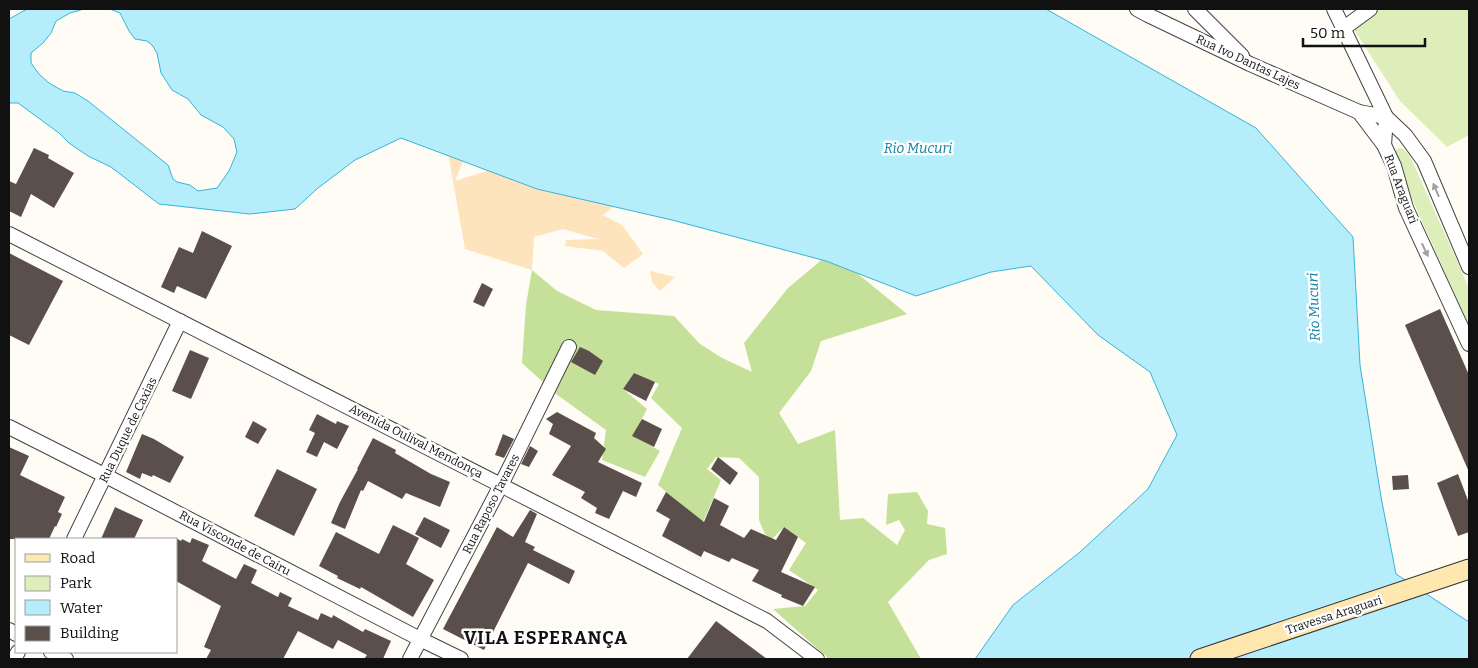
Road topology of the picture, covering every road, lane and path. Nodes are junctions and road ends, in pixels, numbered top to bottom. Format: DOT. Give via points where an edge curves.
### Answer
graph roads {
  1 [pos="1137,9"];
  2 [pos="1195,9"];
  3 [pos="1334,9"];
  4 [pos="1370,9"];
  5 [pos="1344,28"];
  6 [pos="1250,64"];
  7 [pos="1359,112"];
  8 [pos="1386,117"];
  9 [pos="1384,145"];
  10 [pos="9,234"];
  11 [pos="1469,267"];
  12 [pos="180,321"];
  13 [pos="1469,344"];
  14 [pos="568,347"];
  15 [pos="9,427"];
  16 [pos="106,476"];
  17 [pos="501,485"];
  18 [pos="75,538"];
  19 [pos="1468,570"];
  20 [pos="420,640"];
  21 [pos="53,653"];
  22 [pos="66,659"];
  23 [pos="410,659"];
  24 [pos="461,659"];
  25 [pos="817,659"];
  26 [pos="1200,659"];
  1 -- 6 [label="street, Rua Ivo Dantas Lajes"];
  2 -- 6 [label="street"];
  3 -- 5 [label="street"];
  4 -- 5 [label="street"];
  5 -- 8 [label="street"];
  6 -- 7 [label="street, Rua Ivo Dantas Lajes"];
  7 -- 8 [label="street"];
  7 -- 9 [label="street, Rua Araguari"];
  8 -- 9 [label="street"];
  11 -- 8 [label="street, Rua Araguari, one-way" via="1424,161 1405,135"];
  9 -- 13 [label="street, Rua Araguari, one-way" via="1394,166 1406,208"];
  10 -- 12 [label="street, Avenida Oulival Mendonça"];
  12 -- 16 [label="street, Rua Duque de Caxias"];
  12 -- 17 [label="street, Avenida Oulival Mendonça"];
  14 -- 17 [label="street, Rua Raposo Tavares"];
  15 -- 16 [label="street, Rua Visconde de Cairu"];
  16 -- 18 [label="street, Rua Duque de Caxias"];
  16 -- 20 [label="street, Rua Visconde de Cairu"];
  17 -- 20 [label="street, Rua Raposo Tavares"];
  17 -- 25 [label="street, Avenida Oulival Mendonça" via="766,621"];
  19 -- 26 [label="street, Travessa Araguari"];
  20 -- 23 [label="street, Rua Raposo Tavares"];
  20 -- 24 [label="street, Rua Visconde de Cairu"];
  21 -- 22 [label="street"];
}
